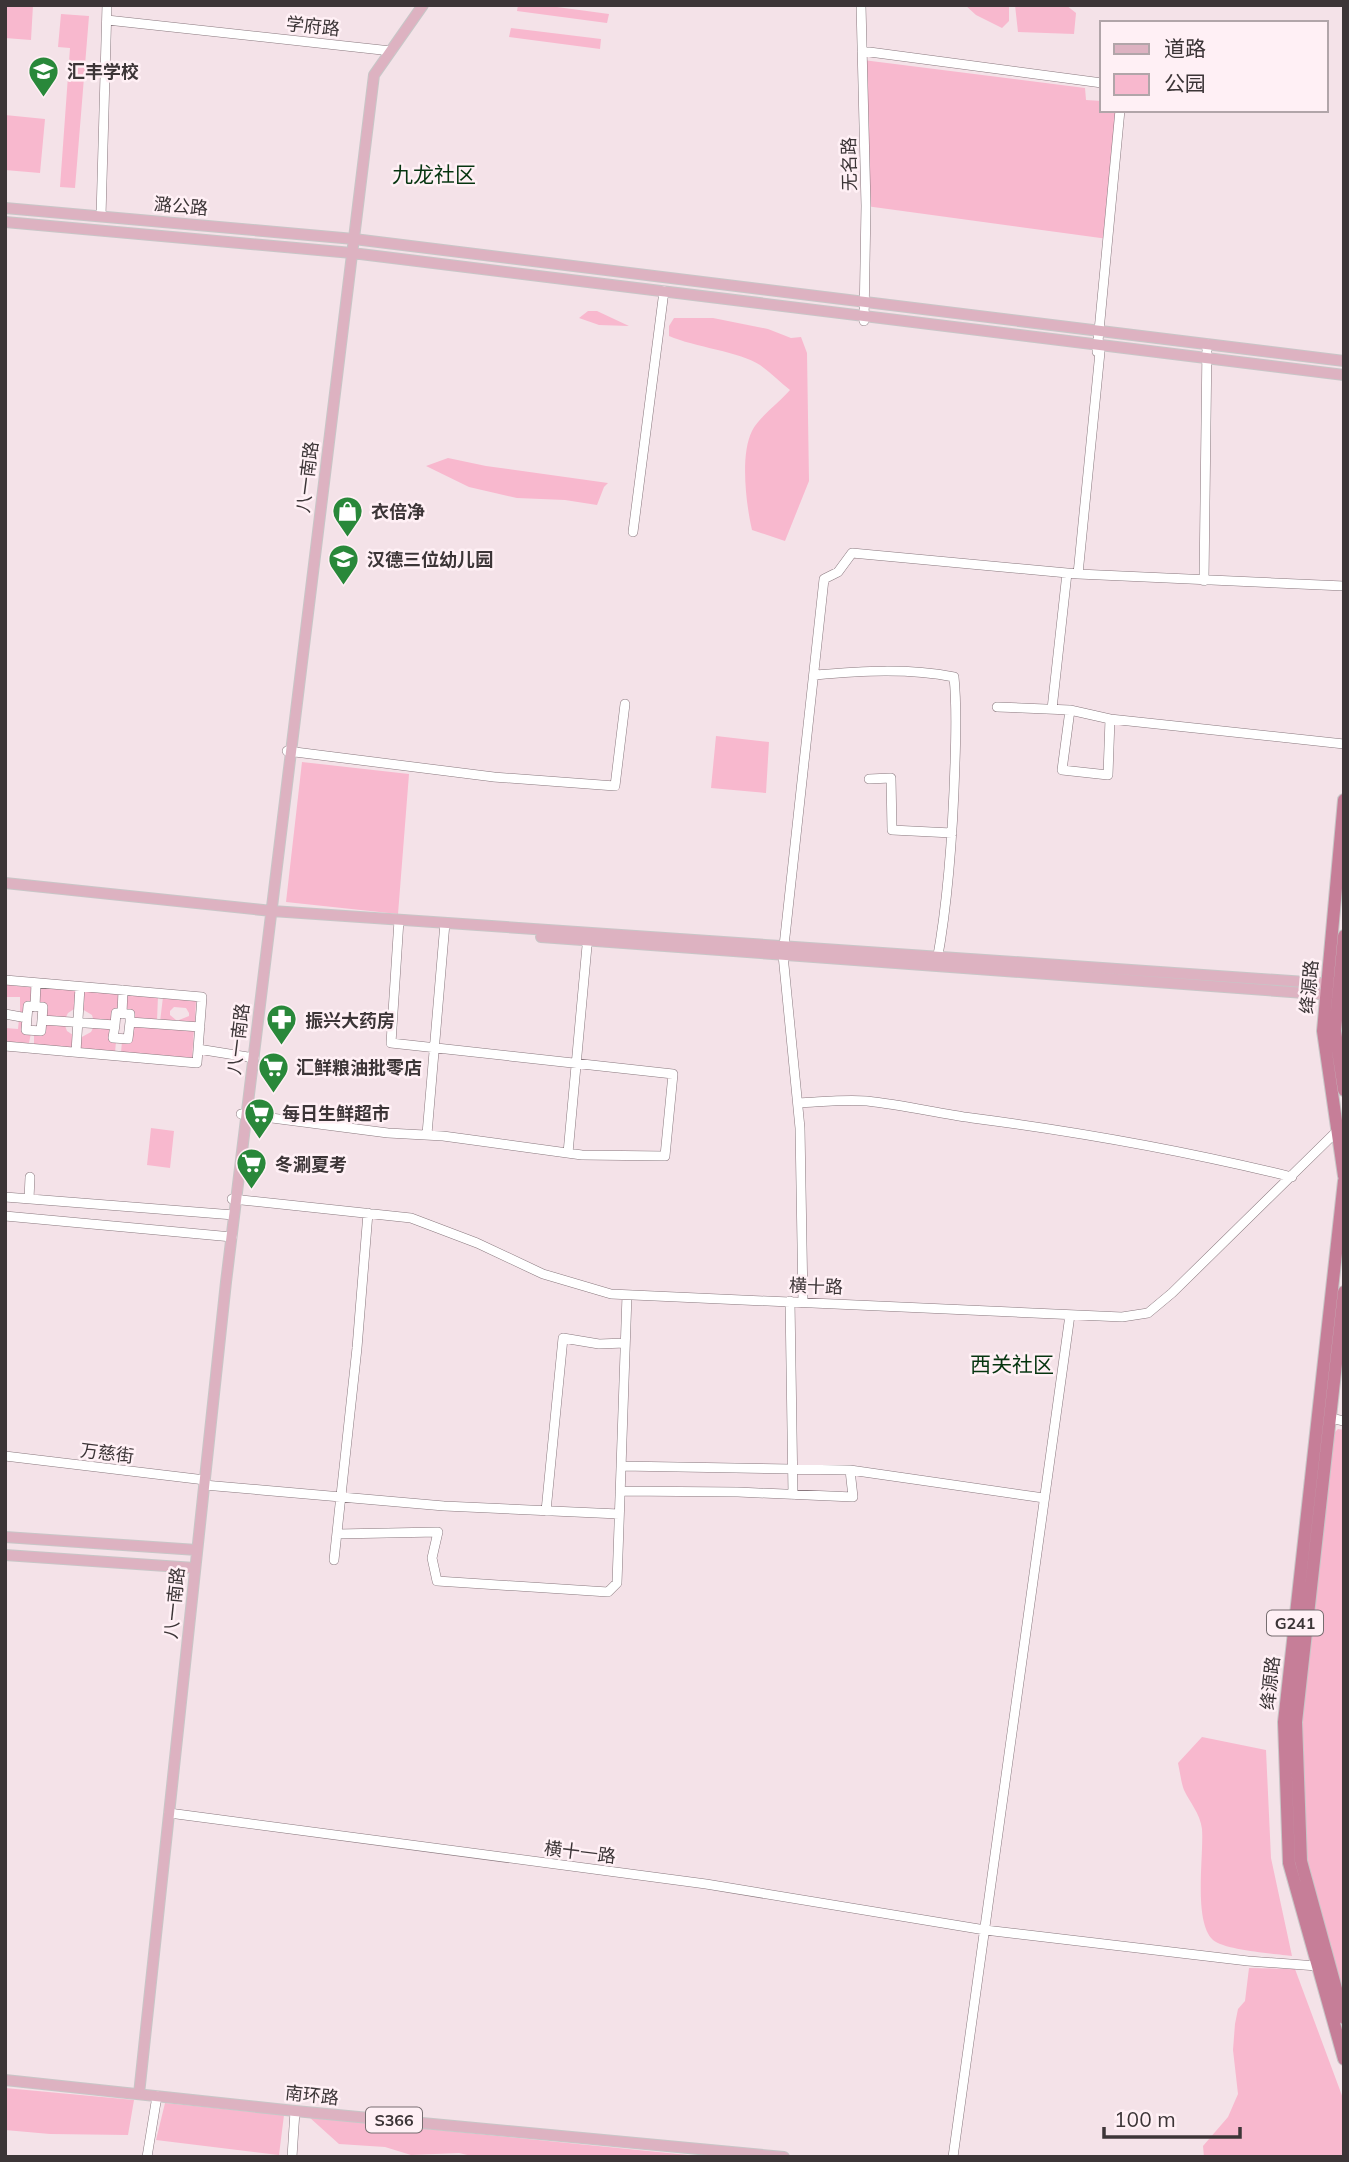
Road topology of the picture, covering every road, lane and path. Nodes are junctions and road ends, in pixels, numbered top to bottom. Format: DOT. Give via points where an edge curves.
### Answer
graph roads {
  1 [pos="107,5"];
  2 [pos="417,5"];
  3 [pos="423,5"];
  4 [pos="861,5"];
  5 [pos="107,20"];
  6 [pos="388,50"];
  7 [pos="862,51"];
  8 [pos="1100,83"];
  9 [pos="1120,112"];
  10 [pos="5,208"];
  11 [pos="101,216"];
  12 [pos="5,222"];
  13 [pos="350,239"];
  14 [pos="349,253"];
  15 [pos="664,291"];
  16 [pos="864,302"];
  17 [pos="864,319"];
  18 [pos="1099,331"];
  19 [pos="1207,344"];
  20 [pos="1098,350"];
  21 [pos="1207,358"];
  22 [pos="1344,361"];
  23 [pos="1344,375"];
  24 [pos="633,532"];
  25 [pos="1068,573"];
  26 [pos="1078,574"];
  27 [pos="1204,581"];
  28 [pos="1344,586"];
  29 [pos="815,675"];
  30 [pos="625,704"];
  31 [pos="998,707"];
  32 [pos="1052,709"];
  33 [pos="1070,710"];
  34 [pos="1110,719"];
  35 [pos="1344,744"];
  36 [pos="288,752"];
  37 [pos="869,779"];
  38 [pos="1344,800"];
  39 [pos="952,834"];
  40 [pos="5,883"];
  41 [pos="5,890"];
  42 [pos="269,914"];
  43 [pos="399,923"];
  44 [pos="445,926"];
  45 [pos="1344,936"];
  46 [pos="587,937"];
  47 [pos="783,950"];
  48 [pos="937,961"];
  49 [pos="5,981"];
  50 [pos="36,983"];
  51 [pos="80,987"];
  52 [pos="1333,989"];
  53 [pos="123,990"];
  54 [pos="35,1007"];
  55 [pos="5,1014"];
  56 [pos="122,1014"];
  57 [pos="27,1018"];
  58 [pos="42,1020"];
  59 [pos="78,1022"];
  60 [pos="130,1022"];
  61 [pos="115,1025"];
  62 [pos="200,1027"];
  63 [pos="32,1030"];
  64 [pos="120,1038"];
  65 [pos="5,1046"];
  66 [pos="434,1047"];
  67 [pos="31,1048"];
  68 [pos="198,1049"];
  69 [pos="76,1052"];
  70 [pos="118,1056"];
  71 [pos="250,1058"];
  72 [pos="1342,1062"];
  73 [pos="576,1063"];
  74 [pos="1344,1090"];
  75 [pos="798,1103"];
  76 [pos="244,1114"];
  77 [pos="1338,1131"];
  78 [pos="427,1134"];
  79 [pos="568,1153"];
  80 [pos="1344,1176"];
  81 [pos="30,1177"];
  82 [pos="1292,1177"];
  83 [pos="1344,1181"];
  84 [pos="5,1197"];
  85 [pos="29,1199"];
  86 [pos="234,1199"];
  87 [pos="368,1213"];
  88 [pos="232,1215"];
  89 [pos="5,1216"];
  90 [pos="229,1236"];
  91 [pos="1344,1292"];
  92 [pos="626,1295"];
  93 [pos="790,1301"];
  94 [pos="803,1301"];
  95 [pos="1070,1315"];
  96 [pos="625,1343"];
  97 [pos="1330,1418"];
  98 [pos="1344,1421"];
  99 [pos="5,1456"];
  100 [pos="621,1466"];
  101 [pos="791,1469"];
  102 [pos="850,1470"];
  103 [pos="203,1482"];
  104 [pos="620,1491"];
  105 [pos="793,1496"];
  106 [pos="340,1498"];
  107 [pos="1044,1498"];
  108 [pos="546,1511"];
  109 [pos="619,1514"];
  110 [pos="337,1534"];
  111 [pos="5,1536"];
  112 [pos="195,1550"];
  113 [pos="5,1555"];
  114 [pos="334,1560"];
  115 [pos="193,1568"];
  116 [pos="169,1813"];
  117 [pos="985,1930"];
  118 [pos="1317,1966"];
  119 [pos="1344,2018"];
  120 [pos="1344,2059"];
  121 [pos="5,2080"];
  122 [pos="136,2094"];
  123 [pos="156,2096"];
  124 [pos="295,2111"];
  125 [pos="737,2155"];
  126 [pos="147,2157"];
  127 [pos="292,2157"];
  128 [pos="784,2157"];
  129 [pos="953,2157"];
  1 -- 5 [label="street"];
  2 -- 6 [label="main road, 八一南路"];
  3 -- 6 [label="main road, 八一南路"];
  4 -- 7 [label="street, 无名路"];
  5 -- 6 [label="street, 学府路"];
  5 -- 11 [label="street"];
  6 -- 13 [label="main road, 八一南路" via="374,75"];
  7 -- 8 [label="street"];
  7 -- 16 [label="street, 无名路"];
  9 -- 18 [label="street"];
  10 -- 11 [label="main road, 潞公路"];
  11 -- 13 [label="main road, 潞公路"];
  12 -- 14 [label="main road, 潞公路"];
  13 -- 14 [label="main road, 八一南路"];
  13 -- 16 [label="main road, 潞公路"];
  14 -- 15 [label="main road, 潞公路"];
  14 -- 36 [label="main road, 八一南路"];
  15 -- 17 [label="main road, 潞公路"];
  15 -- 24 [label="street"];
  16 -- 17 [label="street, 无名路"];
  16 -- 18 [label="main road, 潞公路"];
  17 -- 20 [label="main road, 潞公路"];
  18 -- 19 [label="main road, 潞公路"];
  18 -- 20 [label="street"];
  19 -- 21 [label="street"];
  19 -- 22 [label="main road, 潞公路"];
  20 -- 21 [label="main road, 潞公路"];
  20 -- 26 [label="street"];
  21 -- 23 [label="main road, 潞公路"];
  21 -- 27 [label="street"];
  25 -- 26 [label="street"];
  25 -- 29 [label="street" via="852,553 838,572 824,579"];
  25 -- 32 [label="street"];
  26 -- 27 [label="street"];
  27 -- 28 [label="street"];
  29 -- 39 [label="street" via="877,670 954,677"];
  29 -- 47 [label="street"];
  30 -- 36 [label="street" via="615,786 494,777"];
  31 -- 32 [label="street"];
  32 -- 33 [label="street"];
  33 -- 34 [label="street"];
  33 -- 34 [label="street" via="1062,770 1108,775"];
  34 -- 35 [label="street"];
  36 -- 42 [label="main road, 八一南路"];
  37 -- 39 [label="street" via="891,778 892,830"];
  38 -- 52 [label="highway, 绛源路"];
  39 -- 48 [label="street"];
  40 -- 42 [label="main road"];
  41 -- 42 [label="main road"];
  42 -- 43 [label="main road"];
  42 -- 71 [label="main road, 八一南路"];
  43 -- 44 [label="main road"];
  43 -- 66 [label="street" via="391,1042"];
  44 -- 46 [label="main road"];
  44 -- 66 [label="street"];
  45 -- 52 [label="highway, 绛源路"];
  46 -- 47 [label="main road"];
  46 -- 73 [label="street"];
  47 -- 48 [label="main road"];
  47 -- 75 [label="street"];
  48 -- 52 [label="main road"];
  49 -- 50 [label="street"];
  50 -- 51 [label="street"];
  50 -- 54 [label="street"];
  51 -- 53 [label="street"];
  51 -- 59 [label="street"];
  52 -- 72 [label="highway, 绛源路"];
  52 -- 77 [label="highway, 绛源路" via="1323,1031"];
  53 -- 56 [label="street"];
  53 -- 62 [label="street" via="202,997"];
  54 -- 57 [label="street" via="28,1006"];
  54 -- 58 [label="street" via="43,1007"];
  55 -- 57 [label="street"];
  56 -- 60 [label="street" via="130,1014"];
  56 -- 61 [label="street" via="116,1013"];
  57 -- 63 [label="street" via="26,1030"];
  58 -- 59 [label="street"];
  58 -- 63 [label="street" via="41,1031"];
  59 -- 61 [label="street"];
  59 -- 69 [label="street"];
  60 -- 62 [label="street"];
  60 -- 64 [label="street" via="128,1039"];
  61 -- 64 [label="street" via="113,1038"];
  62 -- 68 [label="street"];
  63 -- 67 [label="street"];
  64 -- 70 [label="street"];
  65 -- 67 [label="street"];
  66 -- 73 [label="street"];
  66 -- 78 [label="street"];
  67 -- 69 [label="street"];
  68 -- 70 [label="street" via="197,1063"];
  68 -- 71 [label="street"];
  69 -- 70 [label="street"];
  71 -- 76 [label="main road, 八一南路"];
  72 -- 74 [label="highway, 绛源路"];
  73 -- 79 [label="street"];
  73 -- 79 [label="street" via="673,1074 672,1093 665,1156"];
  75 -- 82 [label="street" via="864,1101 923,1109 1206,1156"];
  75 -- 94 [label="street"];
  76 -- 78 [label="street"];
  76 -- 86 [label="main road, 八一南路"];
  77 -- 80 [label="highway, 绛源路"];
  77 -- 82 [label="street, 横十路"];
  78 -- 79 [label="street"];
  81 -- 85 [label="street"];
  82 -- 95 [label="street, 横十路" via="1148,1312 1122,1317"];
  83 -- 118 [label="highway, 绛源路 / G241" via="1283,1722 1289,1863"];
  84 -- 85 [label="street"];
  85 -- 88 [label="street"];
  86 -- 87 [label="street, 横十路"];
  86 -- 88 [label="main road, 八一南路"];
  87 -- 92 [label="street, 横十路" via="411,1218 543,1274"];
  87 -- 106 [label="street"];
  88 -- 90 [label="main road, 八一南路"];
  89 -- 90 [label="street"];
  90 -- 103 [label="main road, 八一南路"];
  91 -- 97 [label="highway, 绛源路 / G241"];
  92 -- 93 [label="street, 横十路"];
  92 -- 96 [label="street"];
  93 -- 94 [label="street, 横十路"];
  93 -- 101 [label="street"];
  94 -- 95 [label="street, 横十路"];
  95 -- 107 [label="street"];
  96 -- 100 [label="street"];
  96 -- 108 [label="street" via="563,1338"];
  97 -- 98 [label="street"];
  97 -- 119 [label="highway, 绛源路 / G241" via="1296,1722 1301,1861"];
  99 -- 103 [label="street, 万慈街"];
  100 -- 101 [label="street"];
  100 -- 104 [label="street"];
  101 -- 102 [label="street"];
  101 -- 105 [label="street"];
  102 -- 105 [label="street" via="853,1497"];
  102 -- 107 [label="street"];
  103 -- 106 [label="street, 万慈街"];
  103 -- 112 [label="main road, 八一南路"];
  104 -- 105 [label="street"];
  104 -- 109 [label="street"];
  106 -- 108 [label="street, 万慈街"];
  106 -- 110 [label="street"];
  107 -- 117 [label="street"];
  108 -- 109 [label="street, 万慈街"];
  109 -- 110 [label="street" via="617,1583 608,1591 437,1581 432,1558 438,1532"];
  110 -- 114 [label="street"];
  111 -- 112 [label="main road"];
  112 -- 115 [label="main road, 八一南路"];
  113 -- 115 [label="main road"];
  115 -- 116 [label="main road, 八一南路"];
  115 -- 122 [label="main road, 八一南路"];
  116 -- 117 [label="street, 横十一路" via="706,1884"];
  116 -- 122 [label="main road, 八一南路"];
  117 -- 118 [label="street, 横十一路"];
  117 -- 129 [label="street"];
  118 -- 120 [label="highway, 绛源路 / G241"];
  121 -- 122 [label="main road, 南环路 / S366"];
  122 -- 123 [label="main road, 南环路 / S366"];
  123 -- 124 [label="main road, 南环路 / S366"];
  123 -- 126 [label="street"];
  124 -- 125 [label="main road, 南环路 / S366"];
  124 -- 127 [label="street"];
  125 -- 128 [label="main road, 南环路 / S366"];
}
